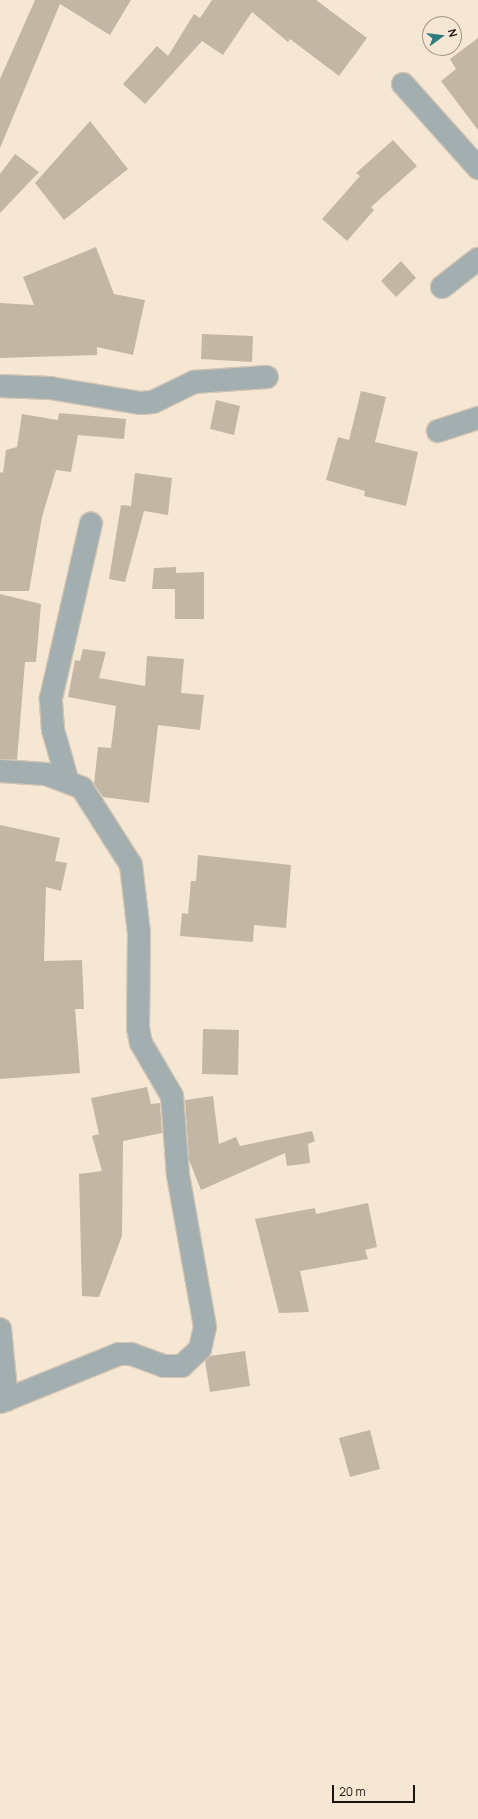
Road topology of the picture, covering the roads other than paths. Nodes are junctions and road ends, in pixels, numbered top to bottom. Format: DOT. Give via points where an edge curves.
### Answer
graph roads {
  1 [pos="403,84"];
  2 [pos="478,168"];
  3 [pos="478,259"];
  4 [pos="442,287"];
  5 [pos="267,377"];
  6 [pos="0,386"];
  7 [pos="478,418"];
  8 [pos="438,431"];
  9 [pos="91,524"];
  10 [pos="0,771"];
  11 [pos="66,779"];
  12 [pos="0,1329"];
  13 [pos="4,1401"];
  1 -- 2 [label="street"];
  3 -- 4 [label="street"];
  5 -- 6 [label="street" via="201,381 153,402 141,403 50,388"];
  7 -- 8 [label="street"];
  9 -- 11 [label="street" via="51,698 53,730"];
  10 -- 11 [label="street" via="46,774"];
  11 -- 13 [label="street" via="82,788 98,808 131,865 136,880 138,1028 141,1043 172,1096 178,1175 205,1327 200,1349 182,1366 164,1366 131,1354 119,1354"];
  12 -- 13 [label="street"];
}
